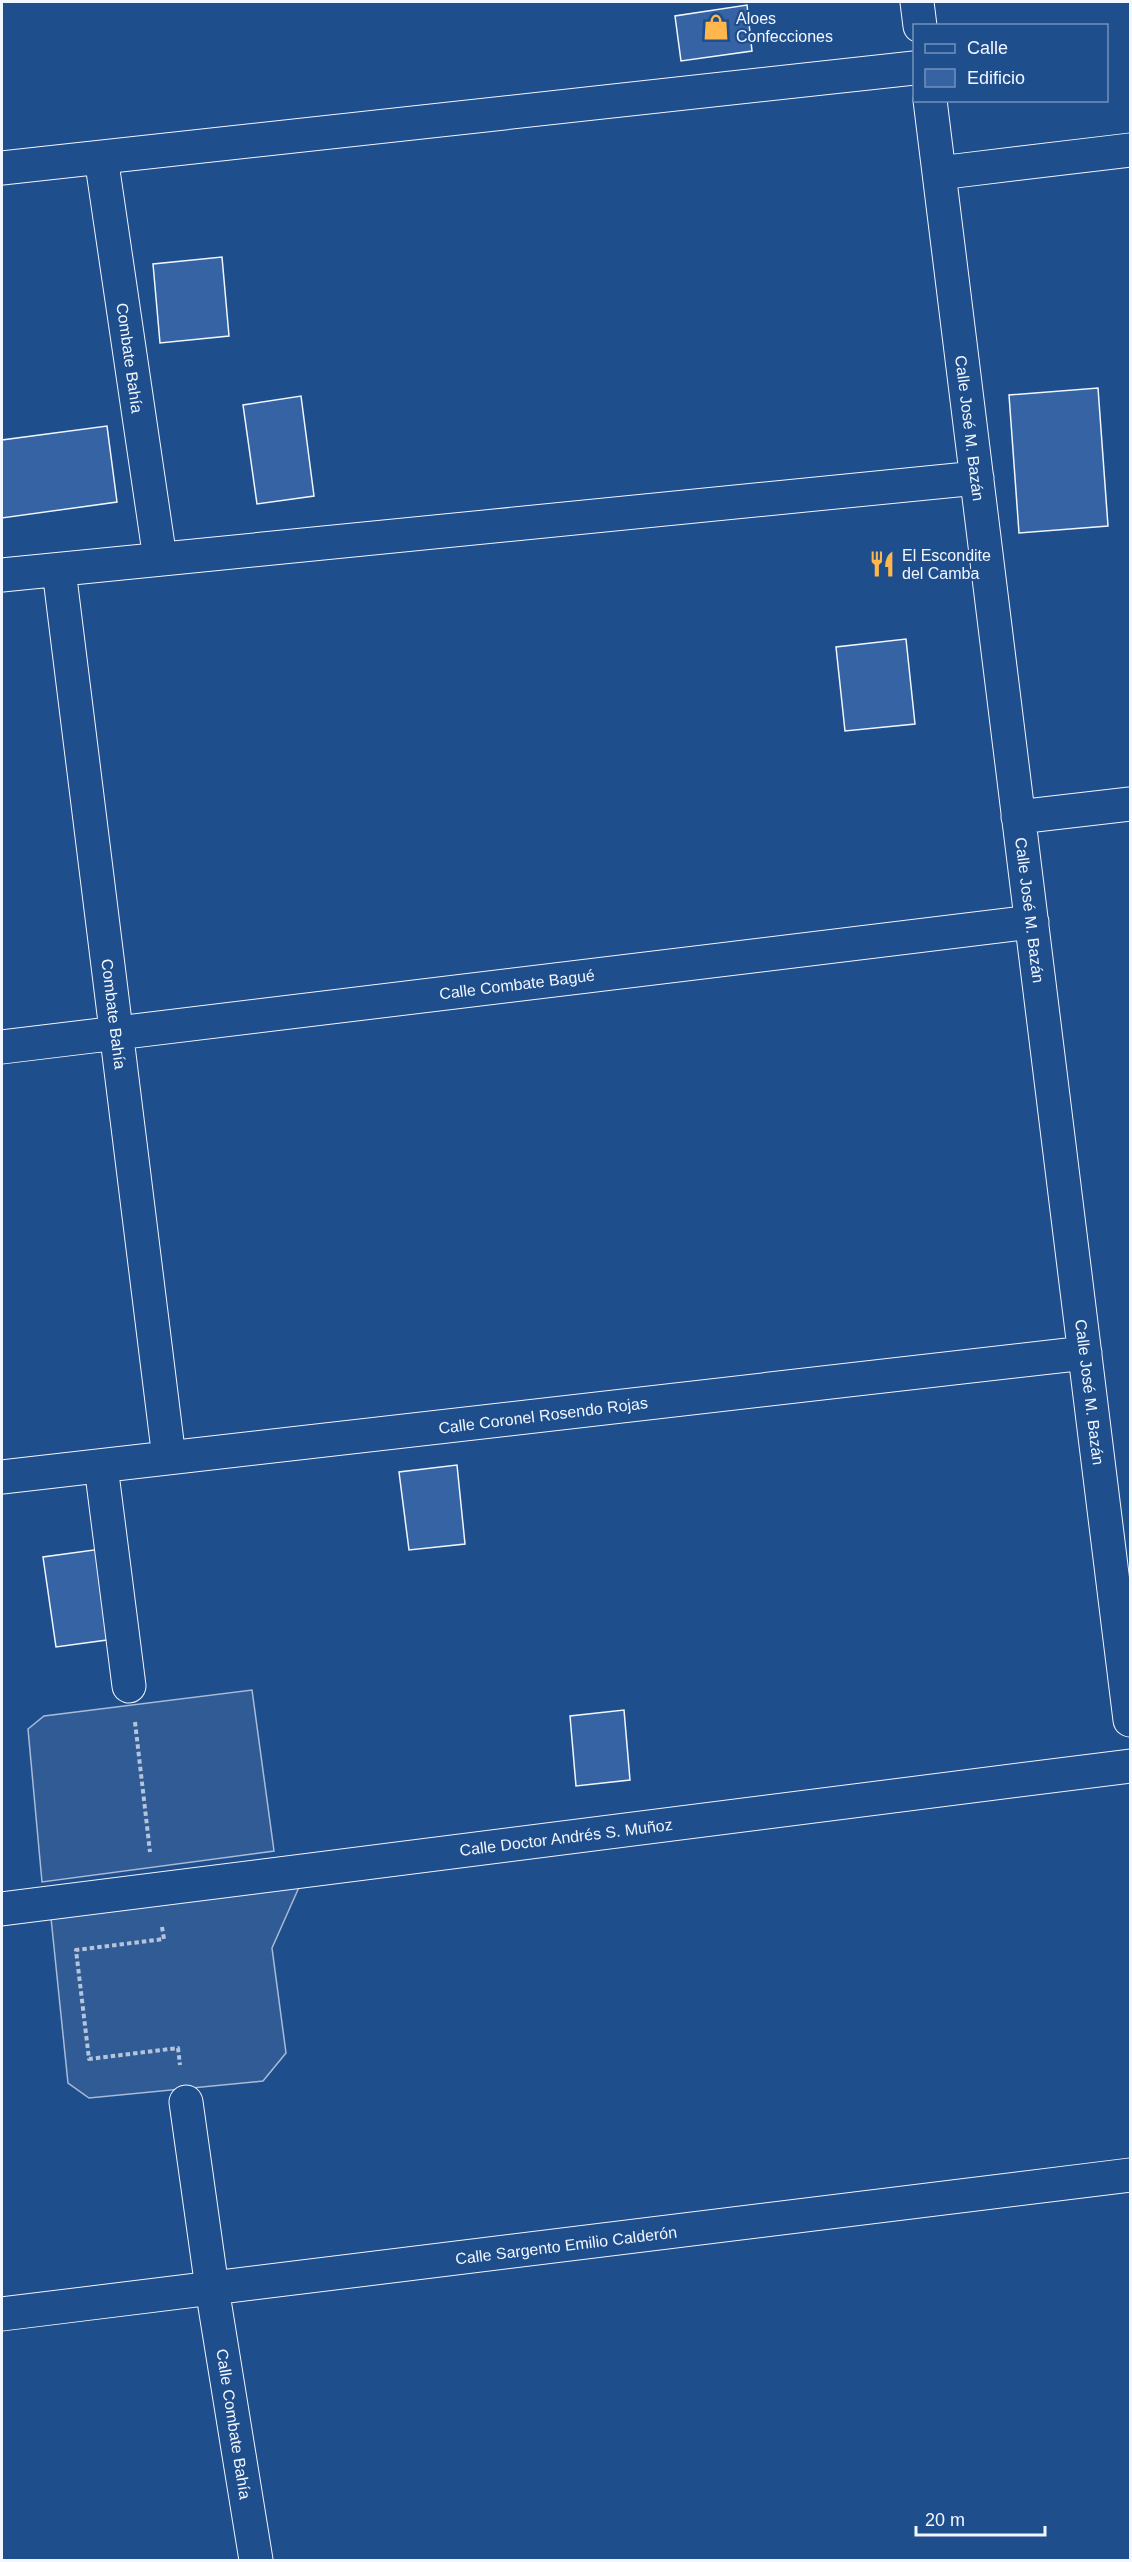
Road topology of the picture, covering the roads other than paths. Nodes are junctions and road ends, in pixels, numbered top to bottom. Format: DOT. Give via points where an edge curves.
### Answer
graph roads {
  1 [pos="917,2"];
  2 [pos="920,24"];
  3 [pos="913,69"];
  4 [pos="930,102"];
  5 [pos="1131,150"];
  6 [pos="101,157"];
  7 [pos="2,168"];
  8 [pos="939,173"];
  9 [pos="977,478"];
  10 [pos="160,559"];
  11 [pos="59,570"];
  12 [pos="2,575"];
  13 [pos="1131,804"];
  14 [pos="1018,817"];
  15 [pos="1032,922"];
  16 [pos="116,1033"];
  17 [pos="2,1047"];
  18 [pos="1084,1353"];
  19 [pos="169,1458"];
  20 [pos="101,1466"];
  21 [pos="2,1477"];
  22 [pos="129,1686"];
  23 [pos="1131,1720"];
  24 [pos="1131,1766"];
  25 [pos="2,1909"];
  26 [pos="186,2102"];
  27 [pos="1131,2175"];
  28 [pos="212,2288"];
  29 [pos="2,2314"];
  30 [pos="256,2560"];
  1 -- 2 [label="street"];
  3 -- 6 [label="street"];
  4 -- 8 [label="street, Calle José M. Bazán"];
  5 -- 8 [label="street"];
  6 -- 7 [label="street"];
  6 -- 10 [label="street, Combate Bahía"];
  8 -- 9 [label="street, Calle José M. Bazán"];
  9 -- 10 [label="street"];
  9 -- 14 [label="street, Calle José M. Bazán"];
  10 -- 11 [label="street"];
  11 -- 12 [label="street"];
  11 -- 16 [label="street, Combate Bahía"];
  13 -- 14 [label="street"];
  14 -- 15 [label="street, Calle José M. Bazán"];
  15 -- 16 [label="street, Calle Combate Bagué"];
  15 -- 18 [label="street, Calle José M. Bazán"];
  16 -- 17 [label="street, Calle Combate Bagué"];
  16 -- 19 [label="street, Combate Bahía"];
  18 -- 19 [label="street, Calle Coronel Rosendo Rojas"];
  18 -- 23 [label="street, Calle José M. Bazán"];
  19 -- 20 [label="street, Calle Coronel Rosendo Rojas"];
  20 -- 21 [label="street, Calle Coronel Rosendo Rojas"];
  20 -- 22 [label="street"];
  24 -- 25 [label="street, Calle Doctor Andrés S. Muñoz"];
  26 -- 28 [label="street, Calle Combate Bahía"];
  27 -- 28 [label="street, Calle Sargento Emilio Calderón"];
  28 -- 29 [label="street, Calle Sargento Emilio Calderón"];
  28 -- 30 [label="street, Calle Combate Bahía"];
}
